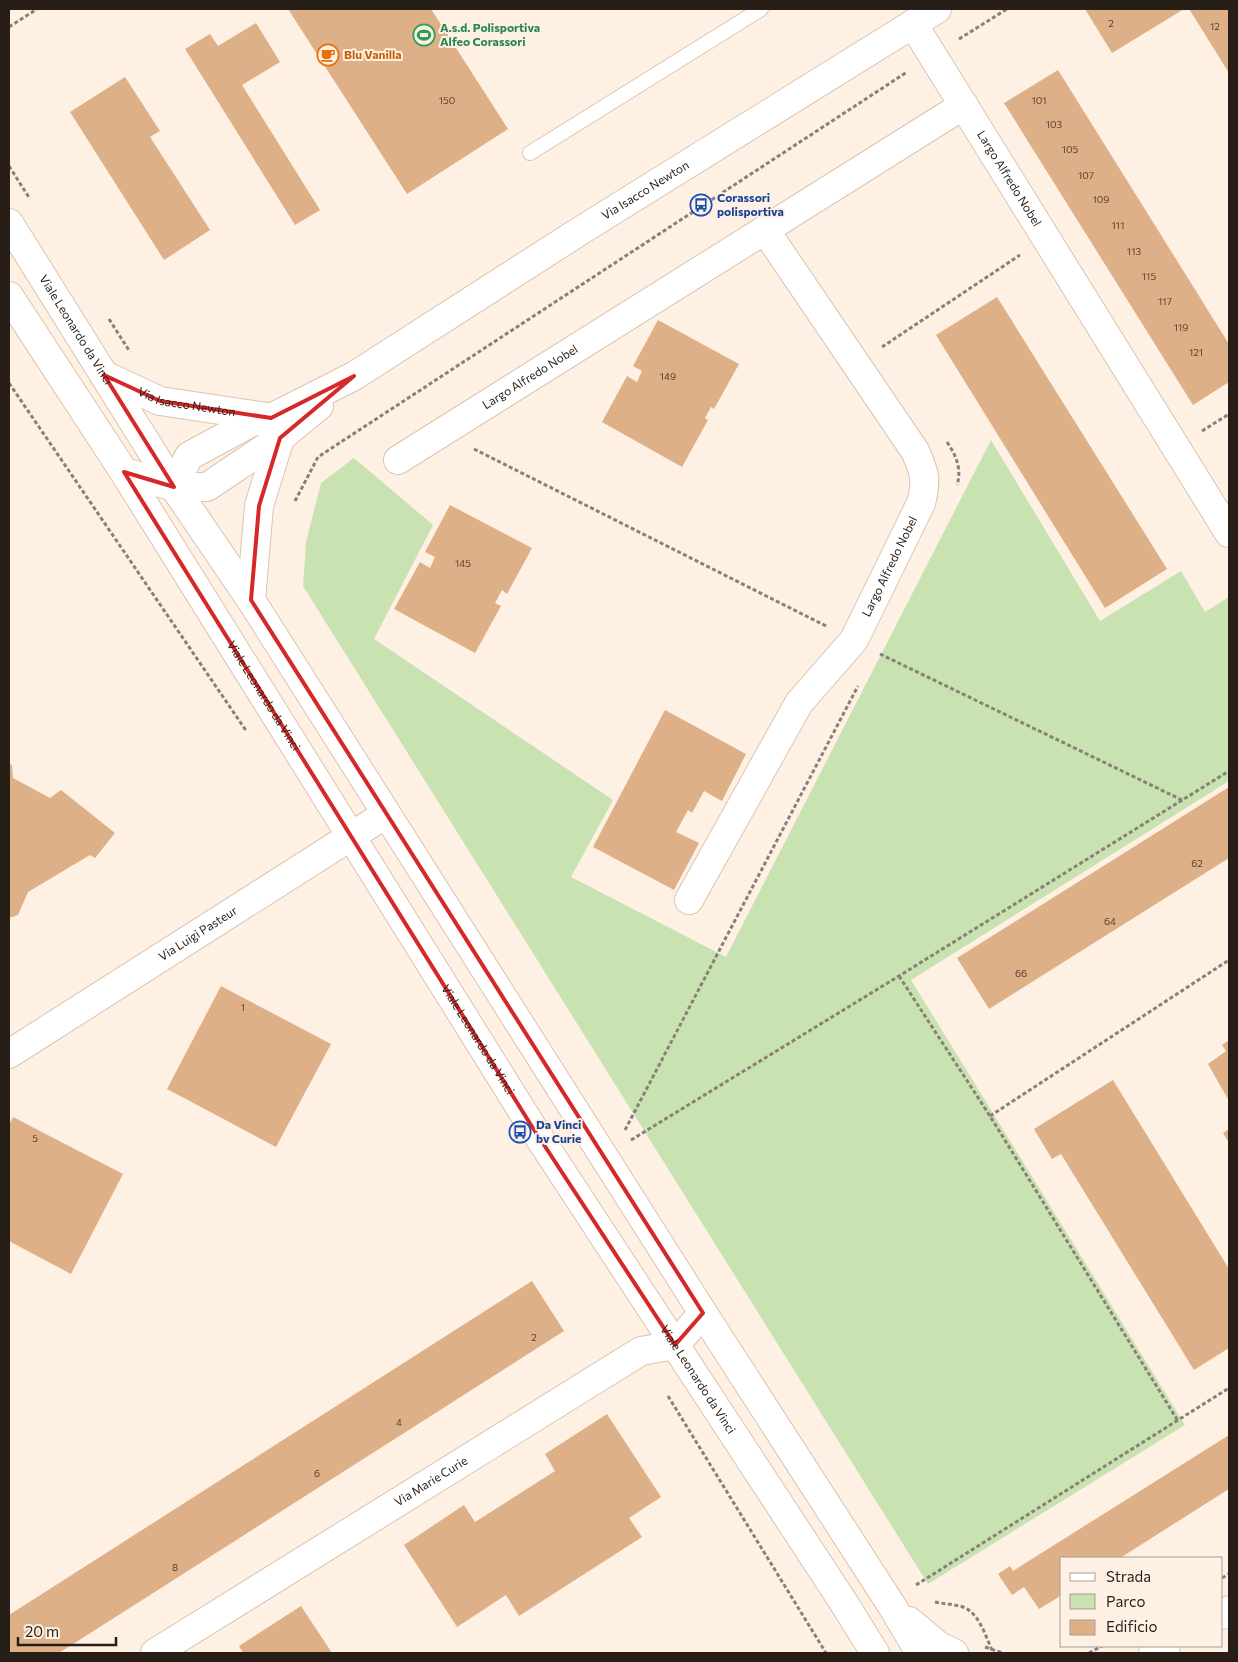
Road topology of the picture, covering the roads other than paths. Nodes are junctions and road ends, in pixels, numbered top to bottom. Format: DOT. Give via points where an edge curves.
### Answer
graph roads {
  1 [pos="761,9"];
  2 [pos="937,9"];
  3 [pos="913,24"];
  4 [pos="964,106"];
  5 [pos="530,153"];
  6 [pos="9,223"];
  7 [pos="765,230"];
  8 [pos="9,296"];
  9 [pos="104,375"];
  10 [pos="276,428"];
  11 [pos="398,460"];
  12 [pos="124,472"];
  13 [pos="174,487"];
  14 [pos="1229,533"];
  15 [pos="251,600"];
  16 [pos="386,814"];
  17 [pos="351,837"];
  18 [pos="689,900"];
  19 [pos="9,1054"];
  20 [pos="703,1313"];
  21 [pos="675,1345"];
  22 [pos="842,1600"];
  23 [pos="892,1606"];
  24 [pos="1164,1647"];
  25 [pos="155,1653"];
  26 [pos="855,1653"];
  27 [pos="875,1653"];
  28 [pos="920,1653"];
  29 [pos="954,1653"];
  30 [pos="1153,1653"];
  1 -- 5 [label="lane"];
  2 -- 3 [label="street, Via Isacco Newton"];
  3 -- 4 [label="street, Largo Alfredo Nobel"];
  3 -- 10 [label="street, Via Isacco Newton" via="572,237"];
  4 -- 7 [label="street, Largo Alfredo Nobel"];
  4 -- 14 [label="street, Largo Alfredo Nobel"];
  6 -- 9 [label="street, Viale Leonardo da Vinci"];
  7 -- 11 [label="street, Largo Alfredo Nobel"];
  7 -- 18 [label="street, Largo Alfredo Nobel" via="916,451 926,485 921,503 854,640 799,703"];
  8 -- 12 [label="street, Viale Leonardo da Vinci"];
  9 -- 10 [label="street, Via Isacco Newton" via="160,401"];
  9 -- 13 [label="street, Viale Leonardo da Vinci"];
  10 -- 13 [label="street, Via Isacco Newton" via="252,422 189,456"];
  10 -- 15 [label="street" via="259,506"];
  12 -- 13 [label="street"];
  12 -- 17 [label="street, Viale Leonardo da Vinci"];
  13 -- 15 [label="street, Viale Leonardo da Vinci"];
  15 -- 16 [label="street, Viale Leonardo da Vinci"];
  16 -- 17 [label="street, Via Luigi Pasteur"];
  16 -- 20 [label="street, Viale Leonardo da Vinci"];
  17 -- 19 [label="street, Via Luigi Pasteur"];
  17 -- 21 [label="street, Viale Leonardo da Vinci"];
  20 -- 21 [label="street"];
  20 -- 23 [label="street, Viale Leonardo da Vinci"];
  21 -- 22 [label="street, Viale Leonardo da Vinci"];
  21 -- 25 [label="street, Via Marie Curie" via="641,1351"];
  22 -- 26 [label="street"];
  22 -- 27 [label="street, Viale Leonardo da Vinci"];
  23 -- 28 [label="street"];
  23 -- 29 [label="street" via="939,1646"];
  24 -- 30 [label="street"];
}
